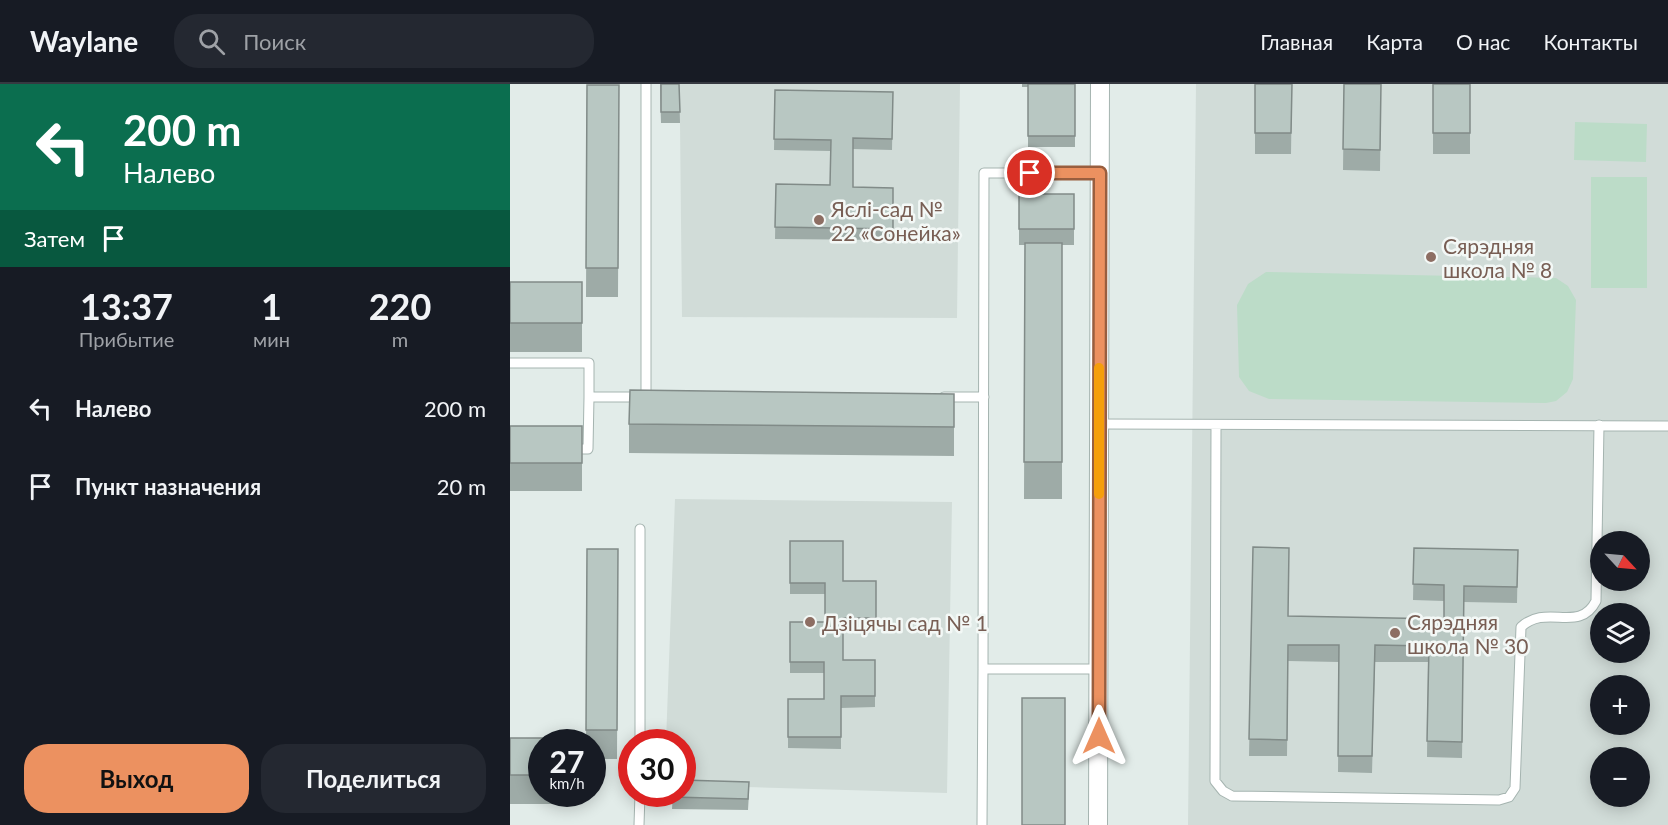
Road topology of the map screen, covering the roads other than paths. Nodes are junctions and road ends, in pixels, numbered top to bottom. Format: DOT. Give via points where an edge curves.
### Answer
graph roads {
  1 [pos="646,84"];
  2 [pos="1100,84"];
  3 [pos="1100,173"];
  4 [pos="510,363"];
  5 [pos="589,397"];
  6 [pos="646,397"];
  7 [pos="657,397"];
  8 [pos="937,397"];
  9 [pos="984,397"];
  10 [pos="1099,424"];
  11 [pos="1216,425"];
  12 [pos="1599,425"];
  13 [pos="1668,426"];
  14 [pos="554,449"];
  15 [pos="640,529"];
  16 [pos="983,669"];
  17 [pos="1099,669"];
  18 [pos="640,729"];
  19 [pos="640,807"];
  20 [pos="639,825"];
  21 [pos="982,825"];
  22 [pos="1098,825"];
  1 -- 6 [label="lane"];
  2 -- 3 [label="street"];
  3 -- 9 [label="lane" via="984,173"];
  3 -- 10 [label="street"];
  4 -- 5 [label="lane" via="589,363"];
  5 -- 6 [label="lane"];
  5 -- 14 [label="lane" via="588,449"];
  6 -- 7 [label="lane"];
  8 -- 9 [label="lane"];
  9 -- 16 [label="lane"];
  10 -- 11 [label="lane"];
  10 -- 17 [label="street"];
  11 -- 12 [label="lane"];
  11 -- 12 [label="lane" via="1215,781 1222,791 1232,796 1498,800 1509,797 1515,788 1521,627 1537,616 1580,617 1592,610 1596,601"];
  12 -- 13 [label="lane"];
  15 -- 18 [label="lane"];
  16 -- 17 [label="lane"];
  16 -- 21 [label="lane"];
  17 -- 22 [label="street"];
  19 -- 20 [label="lane"];
}
